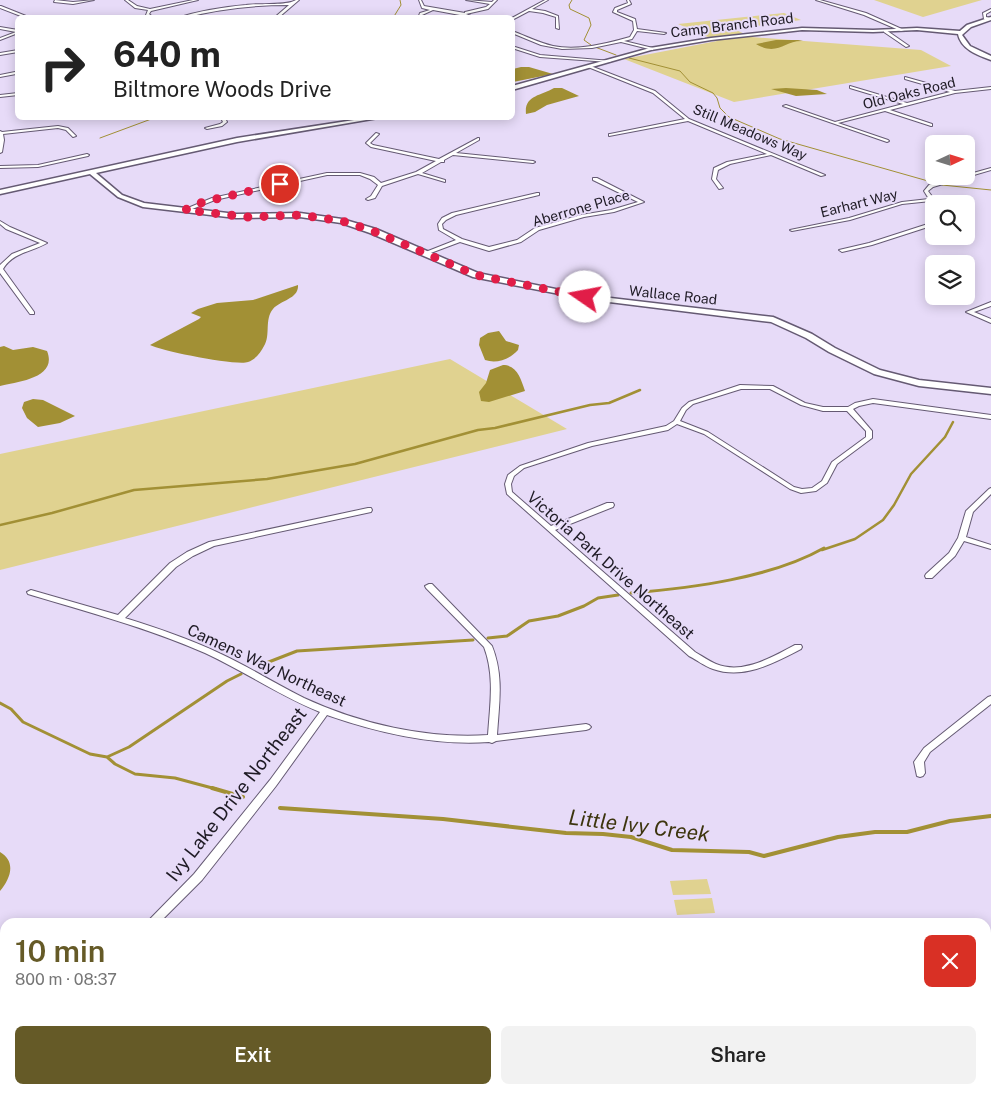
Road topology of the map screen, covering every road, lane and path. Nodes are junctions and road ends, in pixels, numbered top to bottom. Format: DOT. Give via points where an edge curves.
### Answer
graph roads {
  1 [pos="93,0"];
  2 [pos="126,0"];
  3 [pos="193,0"];
  4 [pos="197,0"];
  5 [pos="298,0"];
  6 [pos="420,0"];
  7 [pos="467,0"];
  8 [pos="496,0"];
  9 [pos="547,0"];
  10 [pos="628,0"];
  11 [pos="817,0"];
  12 [pos="55,1"];
  13 [pos="492,3"];
  14 [pos="289,4"];
  15 [pos="0,8"];
  16 [pos="150,10"];
  17 [pos="432,10"];
  18 [pos="530,10"];
  19 [pos="991,10"];
  20 [pos="466,13"];
  21 [pos="21,15"];
  22 [pos="148,15"];
  23 [pos="189,15"];
  24 [pos="280,15"];
  25 [pos="420,15"];
  26 [pos="470,15"];
  27 [pos="515,18"];
  28 [pos="990,18"];
  29 [pos="558,28"];
  30 [pos="0,30"];
  31 [pos="636,30"];
  32 [pos="902,30"];
  33 [pos="885,31"];
  34 [pos="15,32"];
  35 [pos="664,32"];
  36 [pos="15,33"];
  37 [pos="515,33"];
  38 [pos="961,33"];
  39 [pos="0,39"];
  40 [pos="621,41"];
  41 [pos="907,46"];
  42 [pos="515,48"];
  43 [pos="650,49"];
  44 [pos="15,52"];
  45 [pos="0,54"];
  46 [pos="991,58"];
  47 [pos="609,61"];
  48 [pos="589,66"];
  49 [pos="15,73"];
  50 [pos="1,76"];
  51 [pos="906,78"];
  52 [pos="515,87"];
  53 [pos="851,87"];
  54 [pos="991,88"];
  55 [pos="955,92"];
  56 [pos="15,94"];
  57 [pos="0,96"];
  58 [pos="906,104"];
  59 [pos="785,106"];
  60 [pos="886,110"];
  61 [pos="224,120"];
  62 [pos="362,120"];
  63 [pos="688,120"];
  64 [pos="834,123"];
  65 [pos="932,125"];
  66 [pos="207,128"];
  67 [pos="0,132"];
  68 [pos="377,134"];
  69 [pos="610,135"];
  70 [pos="74,136"];
  71 [pos="478,139"];
  72 [pos="886,141"];
  73 [pos="0,152"];
  74 [pos="453,154"];
  75 [pos="771,154"];
  76 [pos="87,155"];
  77 [pos="442,161"];
  78 [pos="533,162"];
  79 [pos="0,167"];
  80 [pos="991,169"];
  81 [pos="92,173"];
  82 [pos="418,173"];
  83 [pos="975,173"];
  84 [pos="823,175"];
  85 [pos="596,179"];
  86 [pos="443,181"];
  87 [pos="380,185"];
  88 [pos="934,185"];
  89 [pos="721,188"];
  90 [pos="0,192"];
  91 [pos="537,194"];
  92 [pos="929,195"];
  93 [pos="368,199"];
  94 [pos="925,201"];
  95 [pos="185,210"];
  96 [pos="0,222"];
  97 [pos="925,226"];
  98 [pos="792,230"];
  99 [pos="460,240"];
  100 [pos="842,250"];
  101 [pos="426,253"];
  102 [pos="991,304"];
  103 [pos="32,313"];
  104 [pos="991,321"];
  105 [pos="991,391"];
  106 [pos="849,409"];
  107 [pos="991,416"];
  108 [pos="676,422"];
  109 [pos="991,490"];
  110 [pos="610,505"];
  111 [pos="368,510"];
  112 [pos="550,529"];
  113 [pos="962,538"];
  114 [pos="991,547"];
  115 [pos="929,576"];
  116 [pos="429,586"];
  117 [pos="31,592"];
  118 [pos="119,619"];
  119 [pos="798,647"];
  120 [pos="991,699"];
  121 [pos="326,710"];
  122 [pos="586,727"];
  123 [pos="492,740"];
  124 [pos="920,773"];
  125 [pos="158,918"];
  1 -- 12 [label="street"];
  2 -- 16 [label="street" via="136,7"];
  3 -- 4 [label="street"];
  3 -- 16 [label="street"];
  5 -- 14 [label="street"];
  6 -- 17 [label="street" via="423,7"];
  7 -- 13 [label="street"];
  8 -- 13 [label="street"];
  9 -- 18 [label="street"];
  10 -- 31 [label="street" via="630,3 616,8 615,12 634,20"];
  11 -- 32 [label="street" via="865,14"];
  13 -- 20 [label="street" via="481,10"];
  14 -- 23 [label="street" via="256,4"];
  14 -- 24 [label="street"];
  15 -- 21 [label="street"];
  16 -- 22 [label="street"];
  17 -- 20 [label="street"];
  17 -- 25 [label="street"];
  18 -- 27 [label="street"];
  18 -- 29 [label="street" via="557,17"];
  19 -- 28 [label="street" via="984,14 985,18"];
  20 -- 26 [label="street"];
  28 -- 38 [label="street" via="968,26"];
  30 -- 34 [label="street"];
  31 -- 35 [label="street"];
  31 -- 40 [label="street" via="631,38"];
  32 -- 33 [label="street, Camp Branch Road"];
  32 -- 38 [label="street, Camp Branch Road"];
  33 -- 41 [label="street"];
  33 -- 43 [label="street, Camp Branch Road" via="802,29"];
  36 -- 39 [label="street"];
  37 -- 40 [label="street" via="566,48"];
  38 -- 46 [label="street" via="964,44"];
  40 -- 43 [label="street"];
  42 -- 47 [label="street" via="540,56"];
  43 -- 47 [label="street, Camp Branch Road"];
  44 -- 45 [label="street"];
  47 -- 48 [label="street, Camp Branch Road"];
  48 -- 52 [label="street, Camp Branch Road"];
  48 -- 63 [label="street, Still Meadows Way" via="654,92"];
  49 -- 50 [label="street"];
  51 -- 55 [label="street"];
  53 -- 58 [label="street"];
  54 -- 55 [label="street, Old Oaks Road"];
  55 -- 58 [label="street, Old Oaks Road"];
  56 -- 57 [label="street"];
  58 -- 60 [label="street, Old Oaks Road"];
  59 -- 64 [label="street"];
  60 -- 64 [label="street, Old Oaks Road"];
  60 -- 65 [label="street"];
  61 -- 66 [label="street" via="221,125"];
  62 -- 81 [label="street" via="237,140"];
  63 -- 69 [label="street"];
  63 -- 75 [label="street, Still Meadows Way"];
  64 -- 72 [label="street"];
  67 -- 70 [label="street" via="58,127 67,129"];
  67 -- 73 [label="street"];
  68 -- 77 [label="street" via="368,143 372,146"];
  71 -- 74 [label="street"];
  74 -- 77 [label="street"];
  74 -- 78 [label="street"];
  75 -- 84 [label="street, Still Meadows Way"];
  75 -- 89 [label="street" via="716,169 714,179"];
  76 -- 79 [label="street" via="38,166"];
  77 -- 82 [label="street"];
  80 -- 83 [label="street"];
  81 -- 90 [label="street"];
  81 -- 95 [label="street, Wallace Road" via="129,201"];
  82 -- 86 [label="street"];
  82 -- 87 [label="street"];
  85 -- 99 [label="street, Aberrone Place" via="642,202 537,229 519,241 489,249"];
  87 -- 93 [label="street"];
  87 -- 95 [label="street" via="360,174 327,174 214,199"];
  88 -- 92 [label="street" via="926,191"];
  91 -- 99 [label="street, Aberrone Place" via="444,219 440,224 442,230"];
  94 -- 98 [label="street, Earhart Way" via="902,203 850,219"];
  95 -- 101 [label="street, Wallace Road" via="248,217 300,215 342,221"];
  96 -- 103 [label="street" via="45,243 4,261 0,270"];
  97 -- 100 [label="street"];
  99 -- 101 [label="street"];
  101 -- 105 [label="street, Wallace Road" via="476,275 585,297 773,320 877,372 919,382"];
  102 -- 104 [label="street" via="969,312"];
  106 -- 107 [label="street, Victoria Park Drive Northeast" via="856,404 873,401"];
  106 -- 108 [label="street, Victoria Park Drive Northeast" via="823,409 803,404 771,388 740,387 691,403"];
  106 -- 108 [label="street" via="869,431 869,438 834,463 825,482 814,490 801,491 706,433"];
  108 -- 112 [label="street, Victoria Park Drive Northeast" via="668,428 590,444 522,467 511,475 509,493"];
  109 -- 113 [label="street" via="970,511"];
  110 -- 112 [label="street"];
  111 -- 118 [label="street" via="212,544 173,565"];
  112 -- 119 [label="street, Victoria Park Drive Northeast" via="692,654 717,667 739,670 760,666"];
  113 -- 114 [label="street"];
  113 -- 115 [label="street" via="952,554"];
  116 -- 123 [label="street" via="488,646 492,655 496,684"];
  117 -- 118 [label="street, Camens Way Northeast"];
  118 -- 121 [label="street, Camens Way Northeast" via="204,650"];
  120 -- 124 [label="street" via="926,750 919,762"];
  121 -- 123 [label="street, Camens Way Northeast" via="352,721 424,737"];
  121 -- 125 [label="street, Ivy Lake Drive Northeast" via="198,878"];
  122 -- 123 [label="street, Camens Way Northeast"];
}
